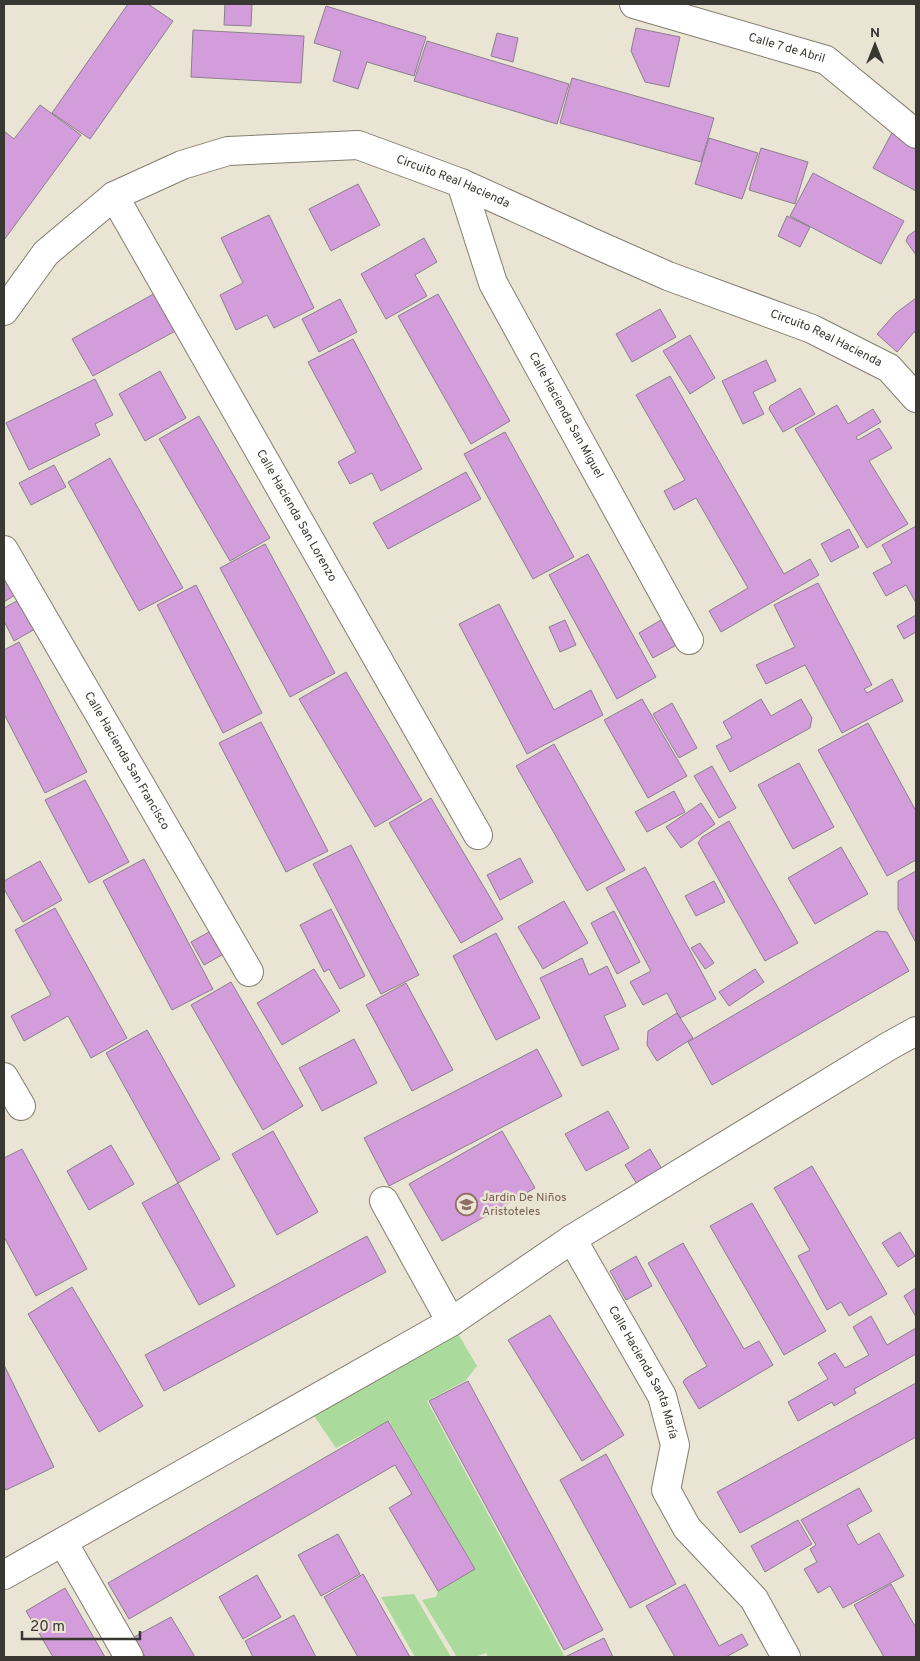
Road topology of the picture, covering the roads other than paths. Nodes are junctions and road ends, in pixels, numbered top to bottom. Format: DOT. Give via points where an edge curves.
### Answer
graph roads {
  1 [pos="634,4"];
  2 [pos="916,134"];
  3 [pos="461,183"];
  4 [pos="114,196"];
  5 [pos="4,310"];
  6 [pos="916,398"];
  7 [pos="4,550"];
  8 [pos="689,640"];
  9 [pos="478,835"];
  10 [pos="248,972"];
  11 [pos="916,1031"];
  12 [pos="4,1077"];
  13 [pos="21,1106"];
  14 [pos="384,1201"];
  15 [pos="572,1239"];
  16 [pos="451,1322"];
  17 [pos="63,1542"];
  18 [pos="4,1575"];
  19 [pos="129,1657"];
  20 [pos="786,1657"];
  1 -- 2 [label="street, Calle 7 de Abril" via="826,60"];
  3 -- 4 [label="street, Circuito Real Hacienda" via="358,145 228,151 182,165"];
  3 -- 6 [label="street, Circuito Real Hacienda" via="668,276 812,329 889,368"];
  3 -- 8 [label="street, Calle Hacienda San Miguel" via="493,283"];
  4 -- 5 [label="street, Circuito Real Hacienda" via="46,253"];
  4 -- 9 [label="street, Calle Hacienda San Lorenzo"];
  7 -- 10 [label="street, Calle Hacienda San Francisco"];
  11 -- 15 [label="street"];
  12 -- 13 [label="street"];
  14 -- 16 [label="street"];
  15 -- 16 [label="street"];
  15 -- 20 [label="street, Calle Hacienda Santa María" via="662,1396 675,1445 666,1490 687,1528 754,1599"];
  16 -- 17 [label="street"];
  17 -- 18 [label="street"];
  17 -- 19 [label="street"];
}
